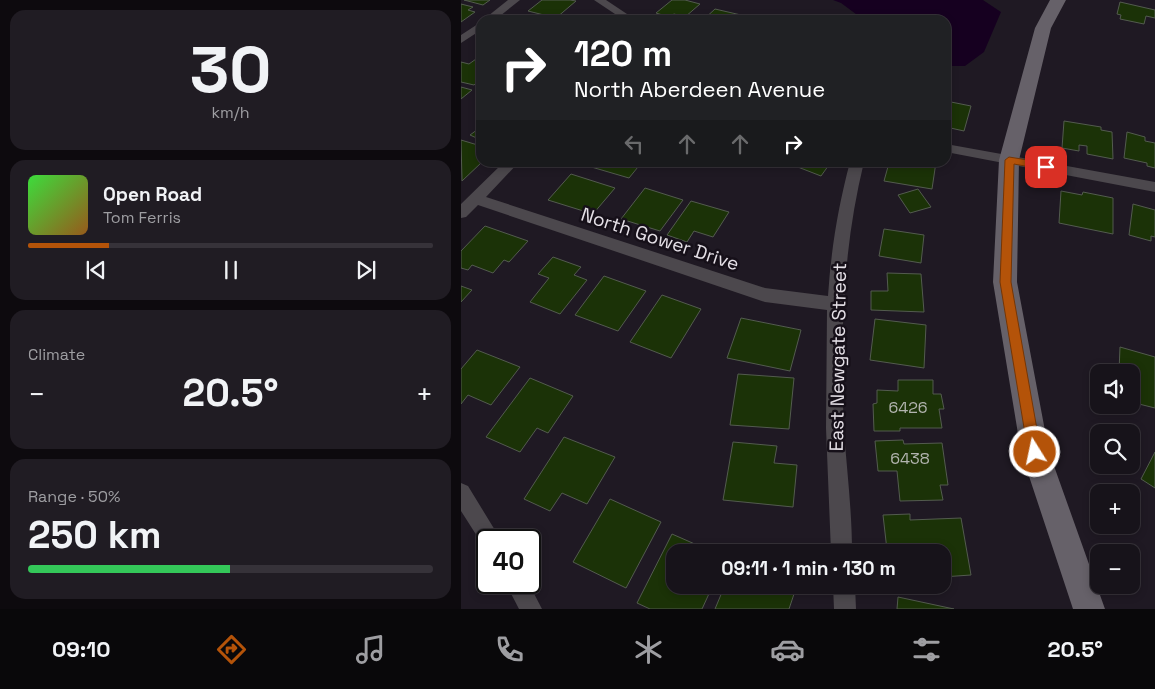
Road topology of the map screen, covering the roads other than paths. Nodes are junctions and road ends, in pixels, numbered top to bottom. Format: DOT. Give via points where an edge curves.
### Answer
graph roads {
  1 [pos="515,0"];
  2 [pos="599,0"];
  3 [pos="1058,0"];
  4 [pos="495,15"];
  5 [pos="623,15"];
  6 [pos="476,29"];
  7 [pos="461,40"];
  8 [pos="951,149"];
  9 [pos="1009,160"];
  10 [pos="508,167"];
  11 [pos="856,167"];
  12 [pos="1155,187"];
  13 [pos="475,199"];
  14 [pos="461,213"];
  15 [pos="835,304"];
  16 [pos="461,493"];
  17 [pos="484,529"];
  18 [pos="842,544"];
  19 [pos="523,594"];
  20 [pos="844,594"];
  21 [pos="531,609"];
  22 [pos="845,609"];
  23 [pos="1089,609"];
  1 -- 4 [label="street"];
  2 -- 5 [label="street"];
  3 -- 9 [label="street" via="1043,28"];
  6 -- 7 [label="street"];
  8 -- 9 [label="street"];
  9 -- 12 [label="street"];
  9 -- 23 [label="street" via="1005,282 1031,433"];
  10 -- 13 [label="street"];
  11 -- 15 [label="street, East Newgate Street" via="843,221"];
  13 -- 14 [label="street"];
  13 -- 15 [label="street, North Gower Drive" via="765,295"];
  15 -- 18 [label="street, East Newgate Street" via="834,424"];
  16 -- 17 [label="street"];
  19 -- 21 [label="street"];
  20 -- 22 [label="street"];
}
